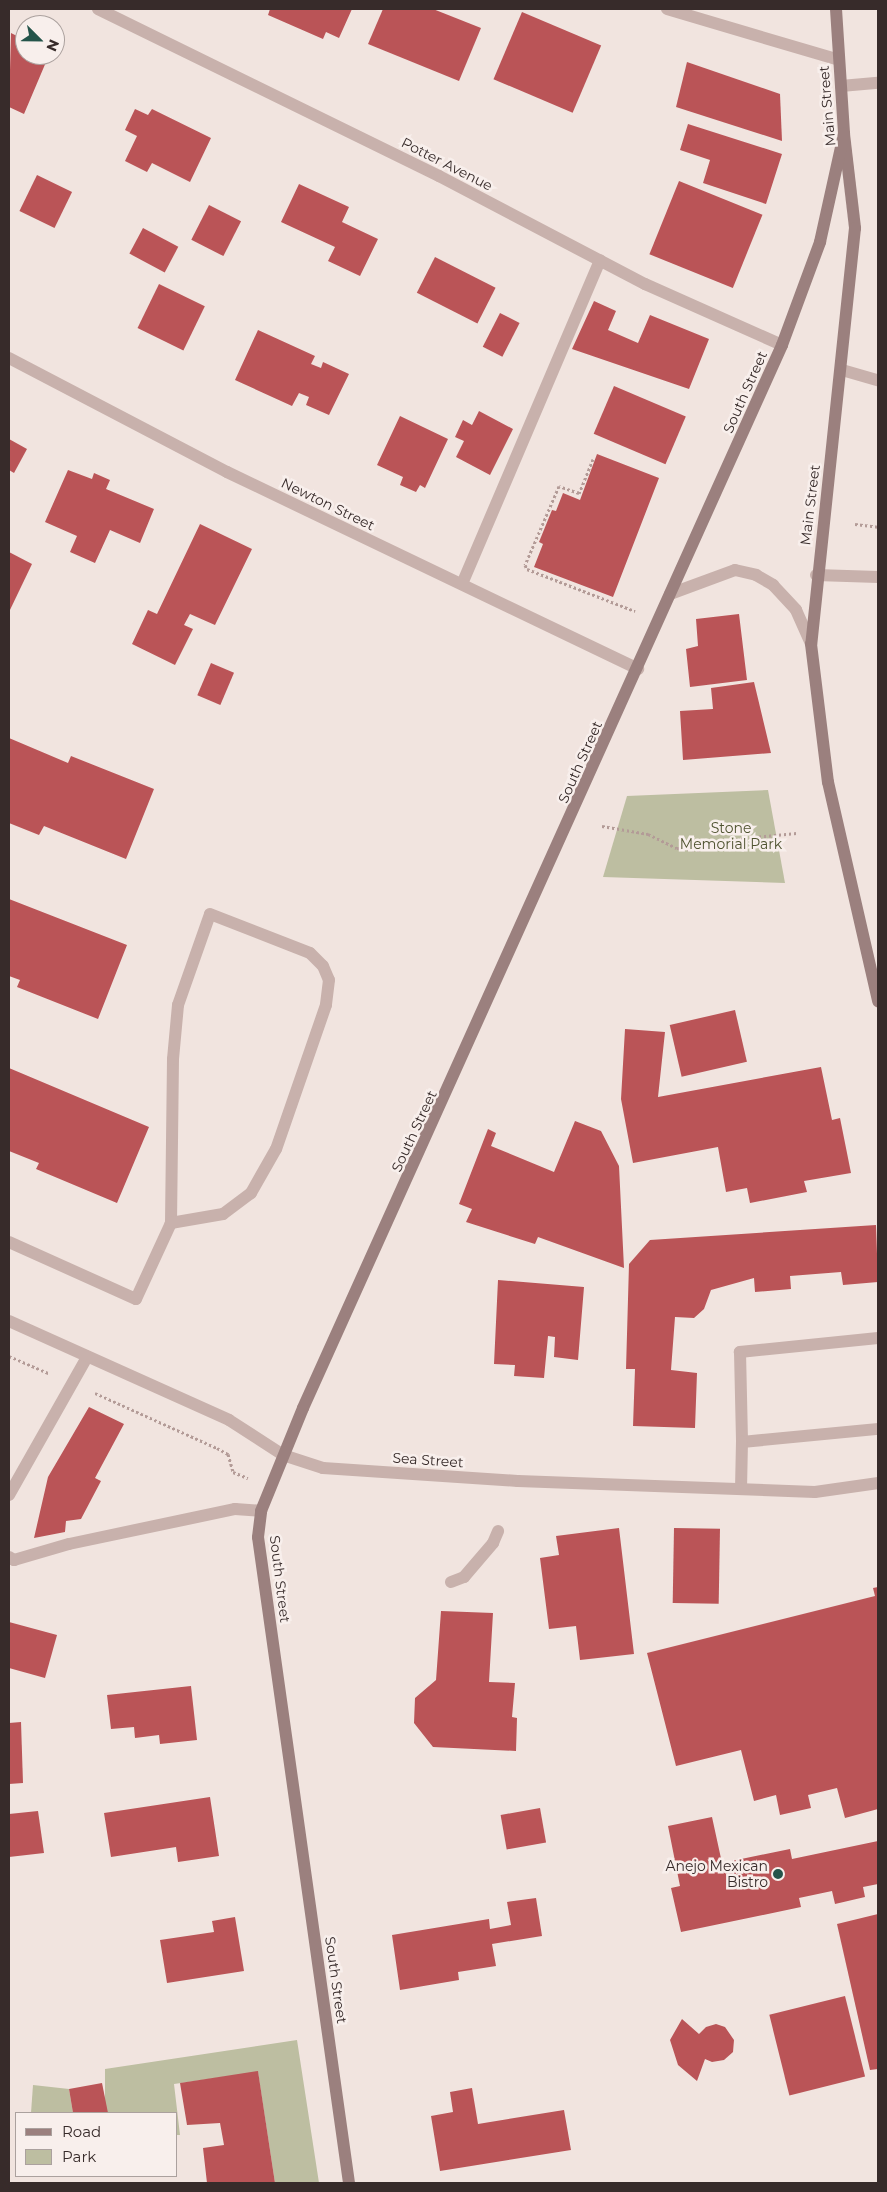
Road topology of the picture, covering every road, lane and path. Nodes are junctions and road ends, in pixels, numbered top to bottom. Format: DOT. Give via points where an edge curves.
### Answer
graph roads {
  1 [pos="98,9"];
  2 [pos="667,9"];
  3 [pos="836,9"];
  4 [pos="839,60"];
  5 [pos="878,83"];
  6 [pos="841,86"];
  7 [pos="844,134"];
  8 [pos="600,260"];
  9 [pos="782,345"];
  10 [pos="9,358"];
  11 [pos="842,370"];
  12 [pos="878,380"];
  13 [pos="593,459"];
  14 [pos="856,524"];
  15 [pos="878,527"];
  16 [pos="816,575"];
  17 [pos="878,577"];
  18 [pos="462,584"];
  19 [pos="670,594"];
  20 [pos="636,611"];
  21 [pos="811,644"];
  22 [pos="638,669"];
  23 [pos="602,826"];
  24 [pos="797,833"];
  25 [pos="878,1000"];
  26 [pos="171,1223"];
  27 [pos="9,1242"];
  28 [pos="9,1321"];
  29 [pos="878,1338"];
  30 [pos="9,1356"];
  31 [pos="86,1357"];
  32 [pos="54,1376"];
  33 [pos="98,1395"];
  34 [pos="878,1429"];
  35 [pos="742,1442"];
  36 [pos="283,1455"];
  37 [pos="233,1472"];
  38 [pos="878,1483"];
  39 [pos="740,1489"];
  40 [pos="9,1495"];
  41 [pos="261,1512"];
  42 [pos="498,1531"];
  43 [pos="9,1557"];
  44 [pos="451,1582"];
  45 [pos="348,2183"];
  1 -- 8 [label="street, Potter Avenue" via="439,176"];
  2 -- 4 [label="street"];
  3 -- 4 [label="main road, Main Street"];
  4 -- 6 [label="main road, Main Street"];
  5 -- 6 [label="street"];
  6 -- 7 [label="main road, Main Street"];
  7 -- 9 [label="main road, South Street" via="820,242"];
  7 -- 11 [label="main road, Main Street" via="855,228"];
  8 -- 9 [label="street, Potter Avenue"];
  8 -- 18 [label="street"];
  9 -- 19 [label="main road, South Street"];
  10 -- 18 [label="street, Newton Street" via="227,472"];
  11 -- 12 [label="street"];
  11 -- 16 [label="main road, Main Street"];
  13 -- 20 [label="path" via="579,493 558,486 526,569"];
  14 -- 15 [label="path"];
  16 -- 17 [label="street"];
  16 -- 21 [label="main road, Main Street"];
  18 -- 22 [label="street, Newton Street"];
  19 -- 21 [label="street" via="735,570 756,574 774,585 796,610"];
  19 -- 22 [label="main road, South Street"];
  21 -- 25 [label="main road, Main Street" via="828,782"];
  22 -- 36 [label="main road, South Street"];
  23 -- 24 [label="path" via="648,834 677,848 697,850 744,838"];
  26 -- 26 [label="street" via="178,1005 210,914 310,953 323,966 329,980 327,996 276,1149 251,1193 223,1214"];
  26 -- 27 [label="street" via="136,1299"];
  28 -- 31 [label="street, Sea Street"];
  29 -- 35 [label="street" via="740,1352"];
  30 -- 32 [label="path"];
  31 -- 36 [label="street, Sea Street" via="229,1420"];
  31 -- 40 [label="street"];
  33 -- 37 [label="path" via="228,1454"];
  34 -- 35 [label="street"];
  35 -- 39 [label="street"];
  36 -- 39 [label="street, Sea Street" via="311,1466 336,1469 518,1481"];
  36 -- 41 [label="main road, South Street"];
  38 -- 39 [label="street, Sea Street" via="815,1492"];
  41 -- 43 [label="street" via="235,1509 69,1544 14,1560"];
  41 -- 45 [label="main road, South Street" via="258,1537"];
  42 -- 44 [label="street" via="464,1577"];
}
